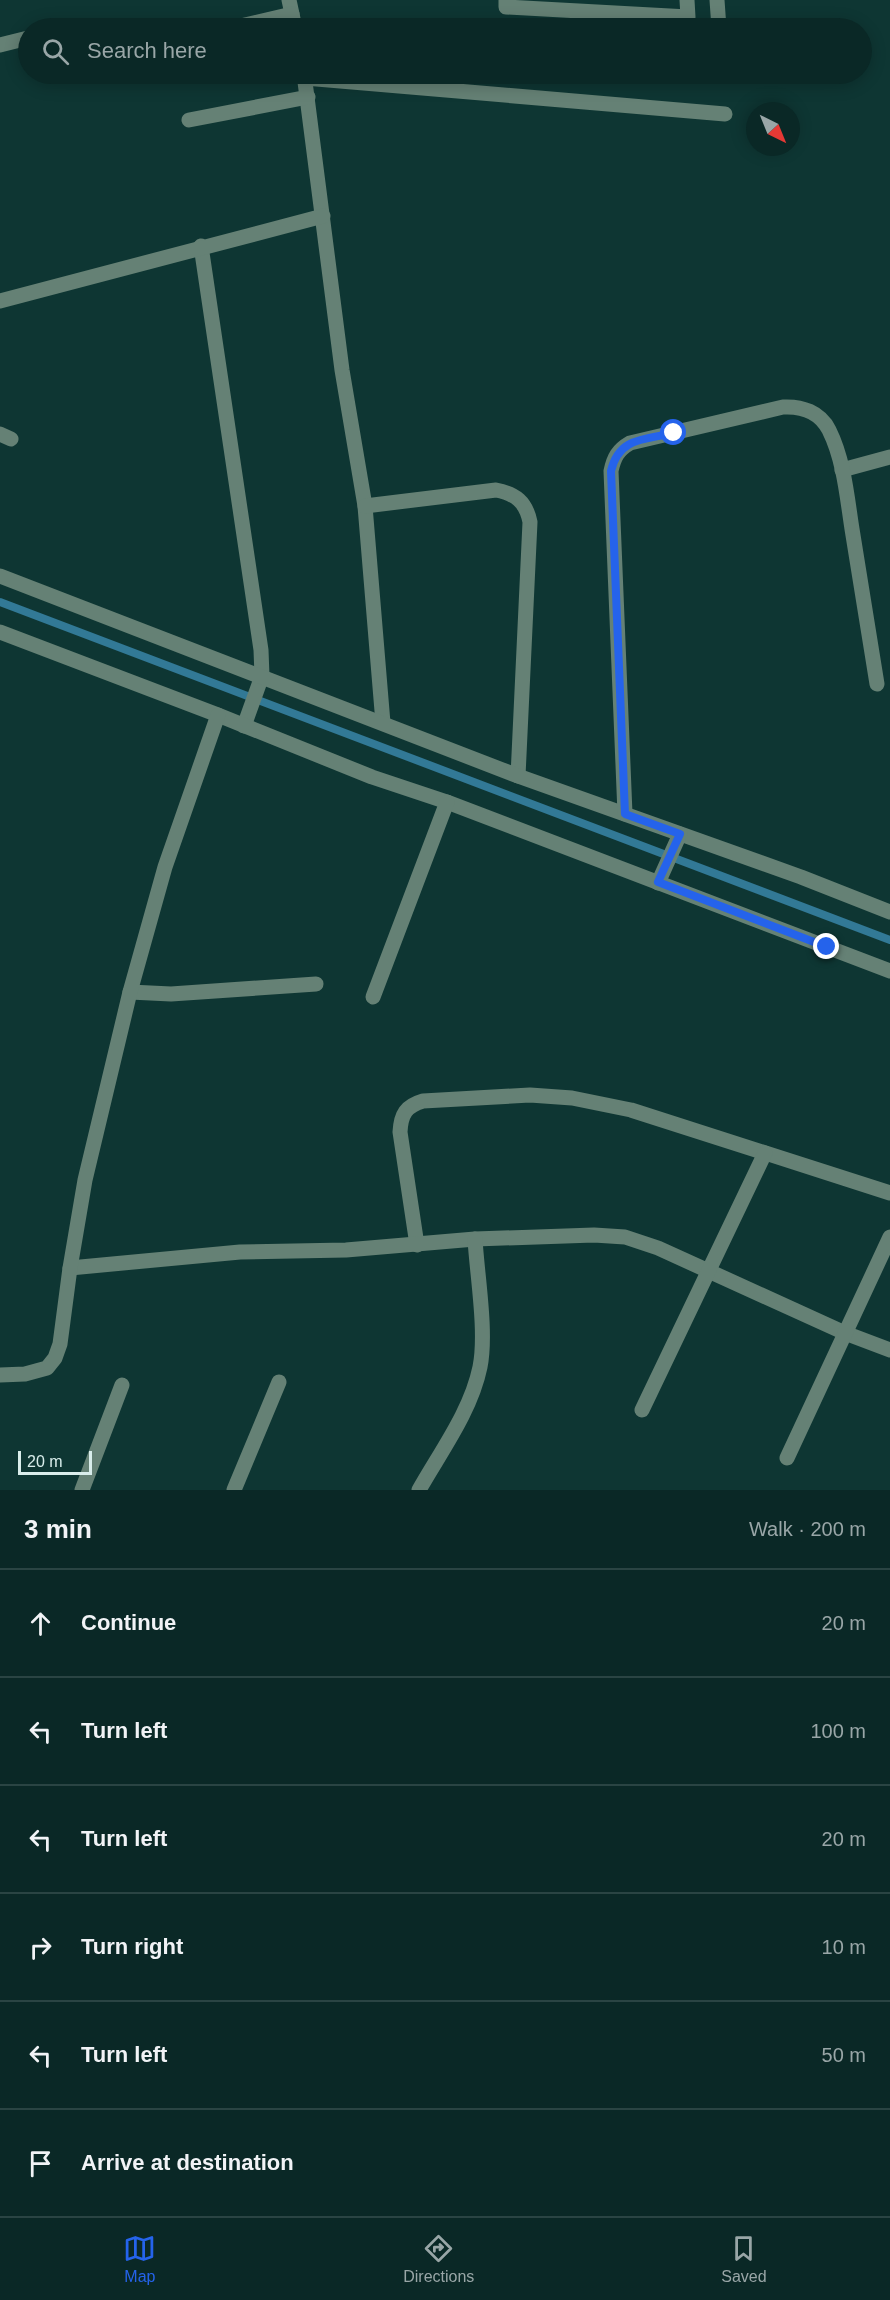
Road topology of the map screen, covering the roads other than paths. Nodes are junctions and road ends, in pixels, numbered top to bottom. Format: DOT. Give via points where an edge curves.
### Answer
graph roads {
  1 [pos="506,0"];
  2 [pos="687,0"];
  3 [pos="717,0"];
  4 [pos="292,14"];
  5 [pos="275,18"];
  6 [pos="718,18"];
  7 [pos="18,40"];
  8 [pos="0,45"];
  9 [pos="306,84"];
  10 [pos="393,84"];
  11 [pos="308,97"];
  12 [pos="725,114"];
  13 [pos="189,120"];
  14 [pos="323,216"];
  15 [pos="201,246"];
  16 [pos="0,301"];
  17 [pos="890,457"];
  18 [pos="842,470"];
  19 [pos="365,506"];
  20 [pos="0,576"];
  21 [pos="0,632"];
  22 [pos="260,682"];
  23 [pos="878,684"];
  24 [pos="218,715"];
  25 [pos="383,723"];
  26 [pos="244,726"];
  27 [pos="518,776"];
  28 [pos="447,801"];
  29 [pos="625,814"];
  30 [pos="677,840"];
  31 [pos="658,882"];
  32 [pos="890,912"];
  33 [pos="890,971"];
  34 [pos="316,984"];
  35 [pos="130,992"];
  36 [pos="373,997"];
  37 [pos="765,1154"];
  38 [pos="890,1193"];
  39 [pos="890,1237"];
  40 [pos="475,1239"];
  41 [pos="417,1245"];
  42 [pos="70,1268"];
  43 [pos="710,1270"];
  44 [pos="845,1333"];
  45 [pos="890,1350"];
  46 [pos="0,1375"];
  47 [pos="279,1382"];
  48 [pos="123,1385"];
  49 [pos="642,1410"];
  50 [pos="787,1458"];
  51 [pos="82,1490"];
  52 [pos="234,1490"];
  53 [pos="420,1490"];
  1 -- 2 [label="street" via="506,7 688,16"];
  3 -- 6 [label="street"];
  4 -- 5 [label="street"];
  7 -- 8 [label="street"];
  9 -- 11 [label="street"];
  10 -- 12 [label="street"];
  11 -- 13 [label="street"];
  11 -- 14 [label="street"];
  14 -- 15 [label="street"];
  14 -- 19 [label="street" via="342,370"];
  15 -- 16 [label="street"];
  15 -- 22 [label="street" via="261,650"];
  17 -- 18 [label="street"];
  18 -- 23 [label="street"];
  18 -- 29 [label="street" via="829,430 820,417 795,406 620,449 611,471"];
  19 -- 25 [label="street"];
  19 -- 27 [label="street" via="496,490 521,500 528,512"];
  20 -- 22 [label="street"];
  21 -- 24 [label="street"];
  22 -- 25 [label="street"];
  22 -- 26 [label="street"];
  24 -- 26 [label="street"];
  24 -- 35 [label="street" via="165,867"];
  25 -- 27 [label="street"];
  26 -- 28 [label="street" via="372,777"];
  27 -- 29 [label="street"];
  28 -- 31 [label="street"];
  28 -- 36 [label="street"];
  29 -- 30 [label="street"];
  30 -- 31 [label="street"];
  30 -- 32 [label="street"];
  31 -- 33 [label="street"];
  34 -- 35 [label="street" via="171,994"];
  35 -- 42 [label="street" via="85,1180"];
  37 -- 38 [label="street"];
  37 -- 41 [label="street" via="631,1110 572,1098 530,1095 411,1104 400,1120 400,1132"];
  37 -- 43 [label="street"];
  39 -- 44 [label="street"];
  40 -- 41 [label="street"];
  40 -- 43 [label="street" via="625,1237"];
  40 -- 53 [label="street" via="482,1339 480,1365 465,1409"];
  41 -- 42 [label="street" via="240,1252"];
  42 -- 46 [label="street" via="60,1344 54,1358 36,1372"];
  43 -- 44 [label="street"];
  43 -- 49 [label="street"];
  44 -- 45 [label="street"];
  44 -- 50 [label="street"];
  47 -- 52 [label="street"];
  48 -- 51 [label="street"];
}
